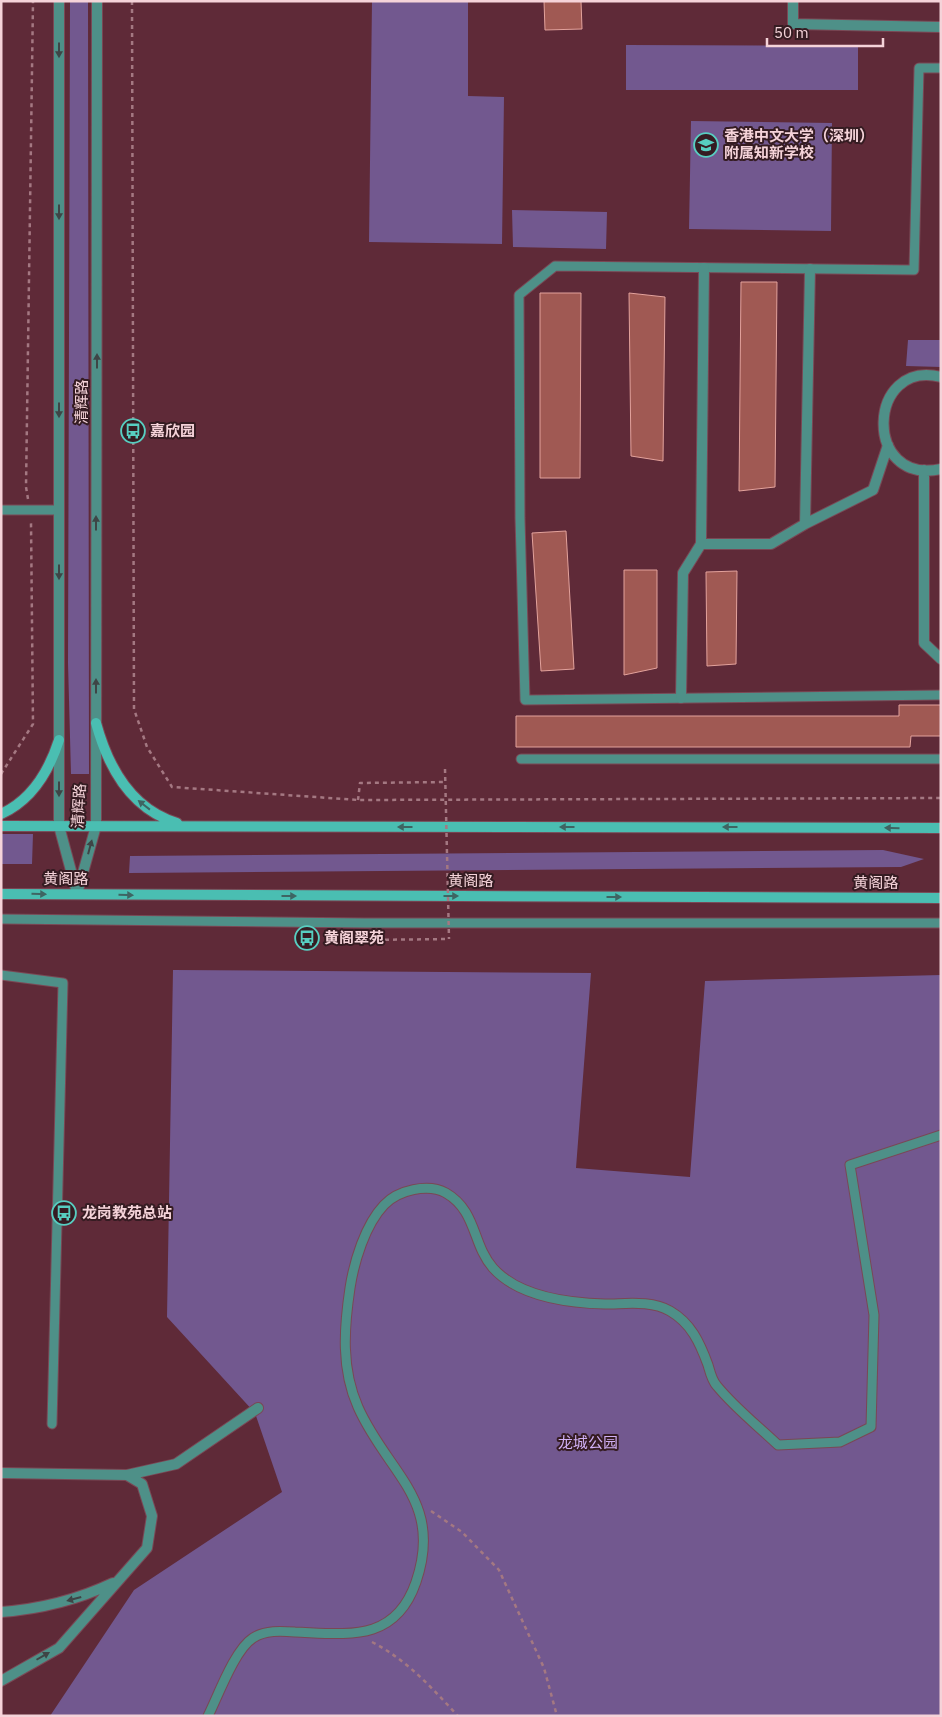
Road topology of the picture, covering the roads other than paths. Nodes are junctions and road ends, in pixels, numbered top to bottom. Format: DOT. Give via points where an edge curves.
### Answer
graph roads {
  1 [pos="59,1"];
  2 [pos="97,1"];
  3 [pos="793,1"];
  4 [pos="941,27"];
  5 [pos="941,68"];
  6 [pos="704,268"];
  7 [pos="810,269"];
  8 [pos="941,377"];
  9 [pos="888,445"];
  10 [pos="941,469"];
  11 [pos="924,470"];
  12 [pos="1,510"];
  13 [pos="59,510"];
  14 [pos="805,524"];
  15 [pos="701,544"];
  16 [pos="941,659"];
  17 [pos="941,695"];
  18 [pos="681,698"];
  19 [pos="96,724"];
  20 [pos="59,740"];
  21 [pos="521,759"];
  22 [pos="941,759"];
  23 [pos="1,814"];
  24 [pos="1,826"];
  25 [pos="59,826"];
  26 [pos="96,826"];
  27 [pos="188,826"];
  28 [pos="941,828"];
  29 [pos="1,894"];
  30 [pos="77,894"];
  31 [pos="941,898"];
  32 [pos="1,919"];
  33 [pos="941,923"];
  34 [pos="1,975"];
  35 [pos="941,1135"];
  36 [pos="258,1408"];
  37 [pos="52,1424"];
  38 [pos="1,1473"];
  39 [pos="127,1476"];
  40 [pos="119,1580"];
  41 [pos="1,1612"];
  42 [pos="1,1681"];
  43 [pos="208,1716"];
  1 -- 13 [label="street, 清辉路, one-way"];
  19 -- 2 [label="street, 清辉路, one-way"];
  3 -- 4 [label="street" via="793,24"];
  5 -- 7 [label="lane" via="920,68 914,270"];
  6 -- 7 [label="lane"];
  6 -- 15 [label="street"];
  6 -- 18 [label="lane" via="556,266 519,295 525,700"];
  7 -- 14 [label="street"];
  8 -- 9 [label="street" via="918,376 891,394 884,408 882,424"];
  9 -- 11 [label="street" via="903,463"];
  9 -- 14 [label="street" via="873,490"];
  10 -- 11 [label="street"];
  11 -- 16 [label="street" via="924,643"];
  12 -- 13 [label="lane"];
  13 -- 20 [label="street, 清辉路, one-way"];
  14 -- 15 [label="street" via="771,544"];
  15 -- 18 [label="street" via="683,573"];
  17 -- 18 [label="lane"];
  19 -- 26 [label="street, 清辉路"];
  27 -- 19 [label="main road, one-way" via="153,812 124,786 111,768"];
  20 -- 23 [label="main road" via="51,764 38,785"];
  20 -- 25 [label="street, 清辉路, one-way"];
  21 -- 22 [label="lane"];
  24 -- 25 [label="main road"];
  25 -- 26 [label="main road"];
  25 -- 30 [label="street, 清辉路"];
  26 -- 27 [label="main road"];
  30 -- 26 [label="street, 清辉路, one-way"];
  28 -- 27 [label="main road, one-way"];
  29 -- 30 [label="main road, 黄阁路, one-way"];
  30 -- 31 [label="main road, 黄阁路, one-way"];
  32 -- 33 [label="lane"];
  34 -- 37 [label="lane" via="63,983"];
  35 -- 43 [label="lane" via="850,1165 874,1315 871,1426 840,1442 778,1446 715,1384 699,1342 684,1321 668,1310 649,1304 604,1304 542,1296 502,1278 489,1264 470,1218 458,1200 442,1190 415,1189 384,1205 363,1239 352,1277 345,1337 346,1374 357,1406 372,1434 417,1501 423,1532 421,1564 415,1584 405,1605 380,1627 355,1633 277,1631 254,1637 244,1646"];
  36 -- 39 [label="street" via="176,1464"];
  38 -- 39 [label="street"];
  39 -- 40 [label="street" via="142,1484 152,1516 147,1548"];
  40 -- 41 [label="street, one-way" via="85,1596 34,1609"];
  42 -- 40 [label="street, one-way" via="59,1648"];
}
